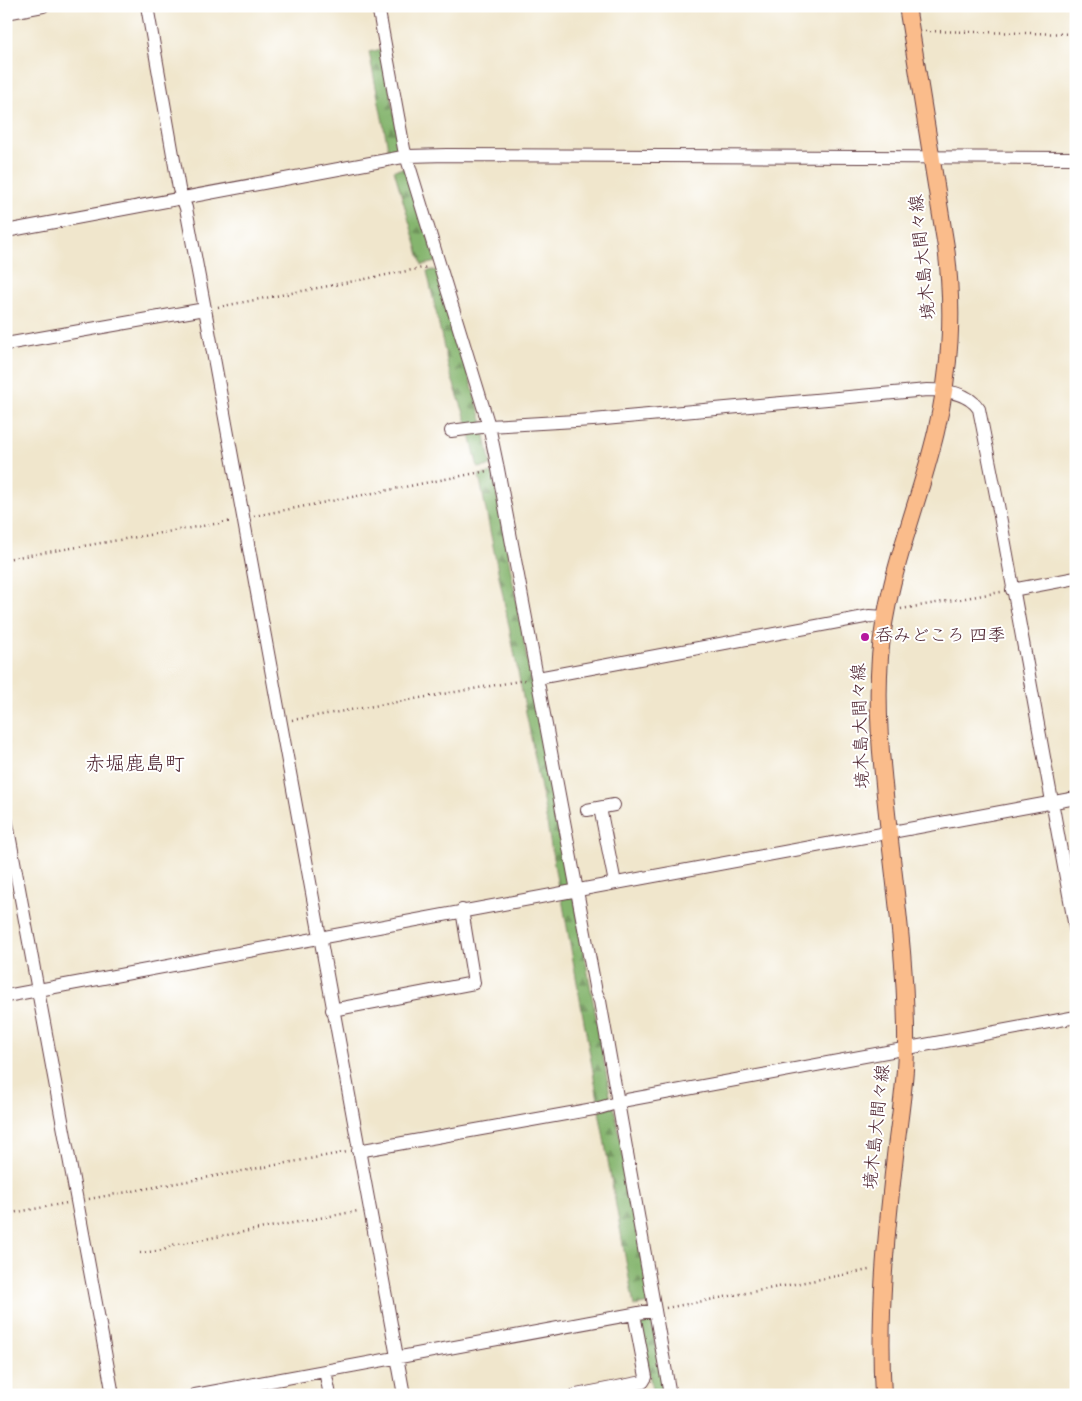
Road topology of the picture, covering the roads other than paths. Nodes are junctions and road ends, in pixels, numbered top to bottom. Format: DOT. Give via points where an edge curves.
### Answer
graph roads {
  1 [pos="43,6"];
  2 [pos="148,6"];
  3 [pos="378,6"];
  4 [pos="907,6"];
  5 [pos="6,13"];
  6 [pos="408,156"];
  7 [pos="931,156"];
  8 [pos="1076,158"];
  9 [pos="182,199"];
  10 [pos="6,232"];
  11 [pos="205,309"];
  12 [pos="6,344"];
  13 [pos="944,391"];
  14 [pos="489,426"];
  15 [pos="451,431"];
  16 [pos="1076,578"];
  17 [pos="1012,590"];
  18 [pos="886,612"];
  19 [pos="538,678"];
  20 [pos="1076,798"];
  21 [pos="1051,802"];
  22 [pos="614,805"];
  23 [pos="6,818"];
  24 [pos="888,832"];
  25 [pos="615,883"];
  26 [pos="578,889"];
  27 [pos="462,910"];
  28 [pos="1076,933"];
  29 [pos="319,937"];
  30 [pos="38,990"];
  31 [pos="6,996"];
  32 [pos="332,1010"];
  33 [pos="1076,1017"];
  34 [pos="906,1047"];
  35 [pos="617,1102"];
  36 [pos="358,1151"];
  37 [pos="655,1310"];
  38 [pos="634,1314"];
  39 [pos="397,1357"];
  40 [pos="325,1371"];
  41 [pos="114,1395"];
  42 [pos="195,1395"];
  43 [pos="330,1395"];
  44 [pos="404,1395"];
  45 [pos="576,1395"];
  46 [pos="670,1395"];
  47 [pos="883,1395"];
  1 -- 5 [label="street"];
  2 -- 9 [label="street"];
  3 -- 6 [label="street" via="404,149"];
  4 -- 7 [label="main road, 境木島大間々線"];
  6 -- 7 [label="street"];
  6 -- 9 [label="street"];
  6 -- 14 [label="street"];
  7 -- 8 [label="street"];
  7 -- 13 [label="main road, 境木島大間々線" via="949,272 951,330"];
  9 -- 10 [label="street"];
  9 -- 11 [label="street"];
  11 -- 12 [label="street"];
  11 -- 29 [label="street"];
  13 -- 14 [label="street"];
  13 -- 17 [label="street" via="964,396 975,402 979,409"];
  13 -- 18 [label="main road, 境木島大間々線" via="936,434 905,535"];
  14 -- 15 [label="street"];
  14 -- 19 [label="street"];
  16 -- 17 [label="street"];
  17 -- 21 [label="street"];
  18 -- 19 [label="street"];
  18 -- 24 [label="main road, 境木島大間々線" via="878,700"];
  19 -- 26 [label="street"];
  20 -- 21 [label="street"];
  21 -- 24 [label="street"];
  21 -- 28 [label="street"];
  22 -- 25 [label="street" via="594,809"];
  23 -- 30 [label="street"];
  24 -- 25 [label="street"];
  24 -- 34 [label="main road, 境木島大間々線" via="902,964"];
  25 -- 26 [label="street"];
  26 -- 27 [label="street"];
  26 -- 35 [label="street"];
  27 -- 29 [label="street"];
  27 -- 32 [label="street" via="474,983"];
  29 -- 30 [label="street"];
  29 -- 32 [label="street"];
  30 -- 31 [label="street"];
  30 -- 41 [label="street"];
  32 -- 36 [label="street"];
  33 -- 34 [label="street"];
  34 -- 35 [label="street"];
  34 -- 47 [label="main road, 境木島大間々線" via="884,1271"];
  35 -- 36 [label="street"];
  35 -- 37 [label="street"];
  36 -- 39 [label="street"];
  37 -- 38 [label="street"];
  37 -- 46 [label="street"];
  38 -- 39 [label="street"];
  38 -- 45 [label="street" via="646,1377 644,1382"];
  39 -- 40 [label="street"];
  39 -- 44 [label="street"];
  40 -- 42 [label="street"];
  40 -- 43 [label="street"];
}
